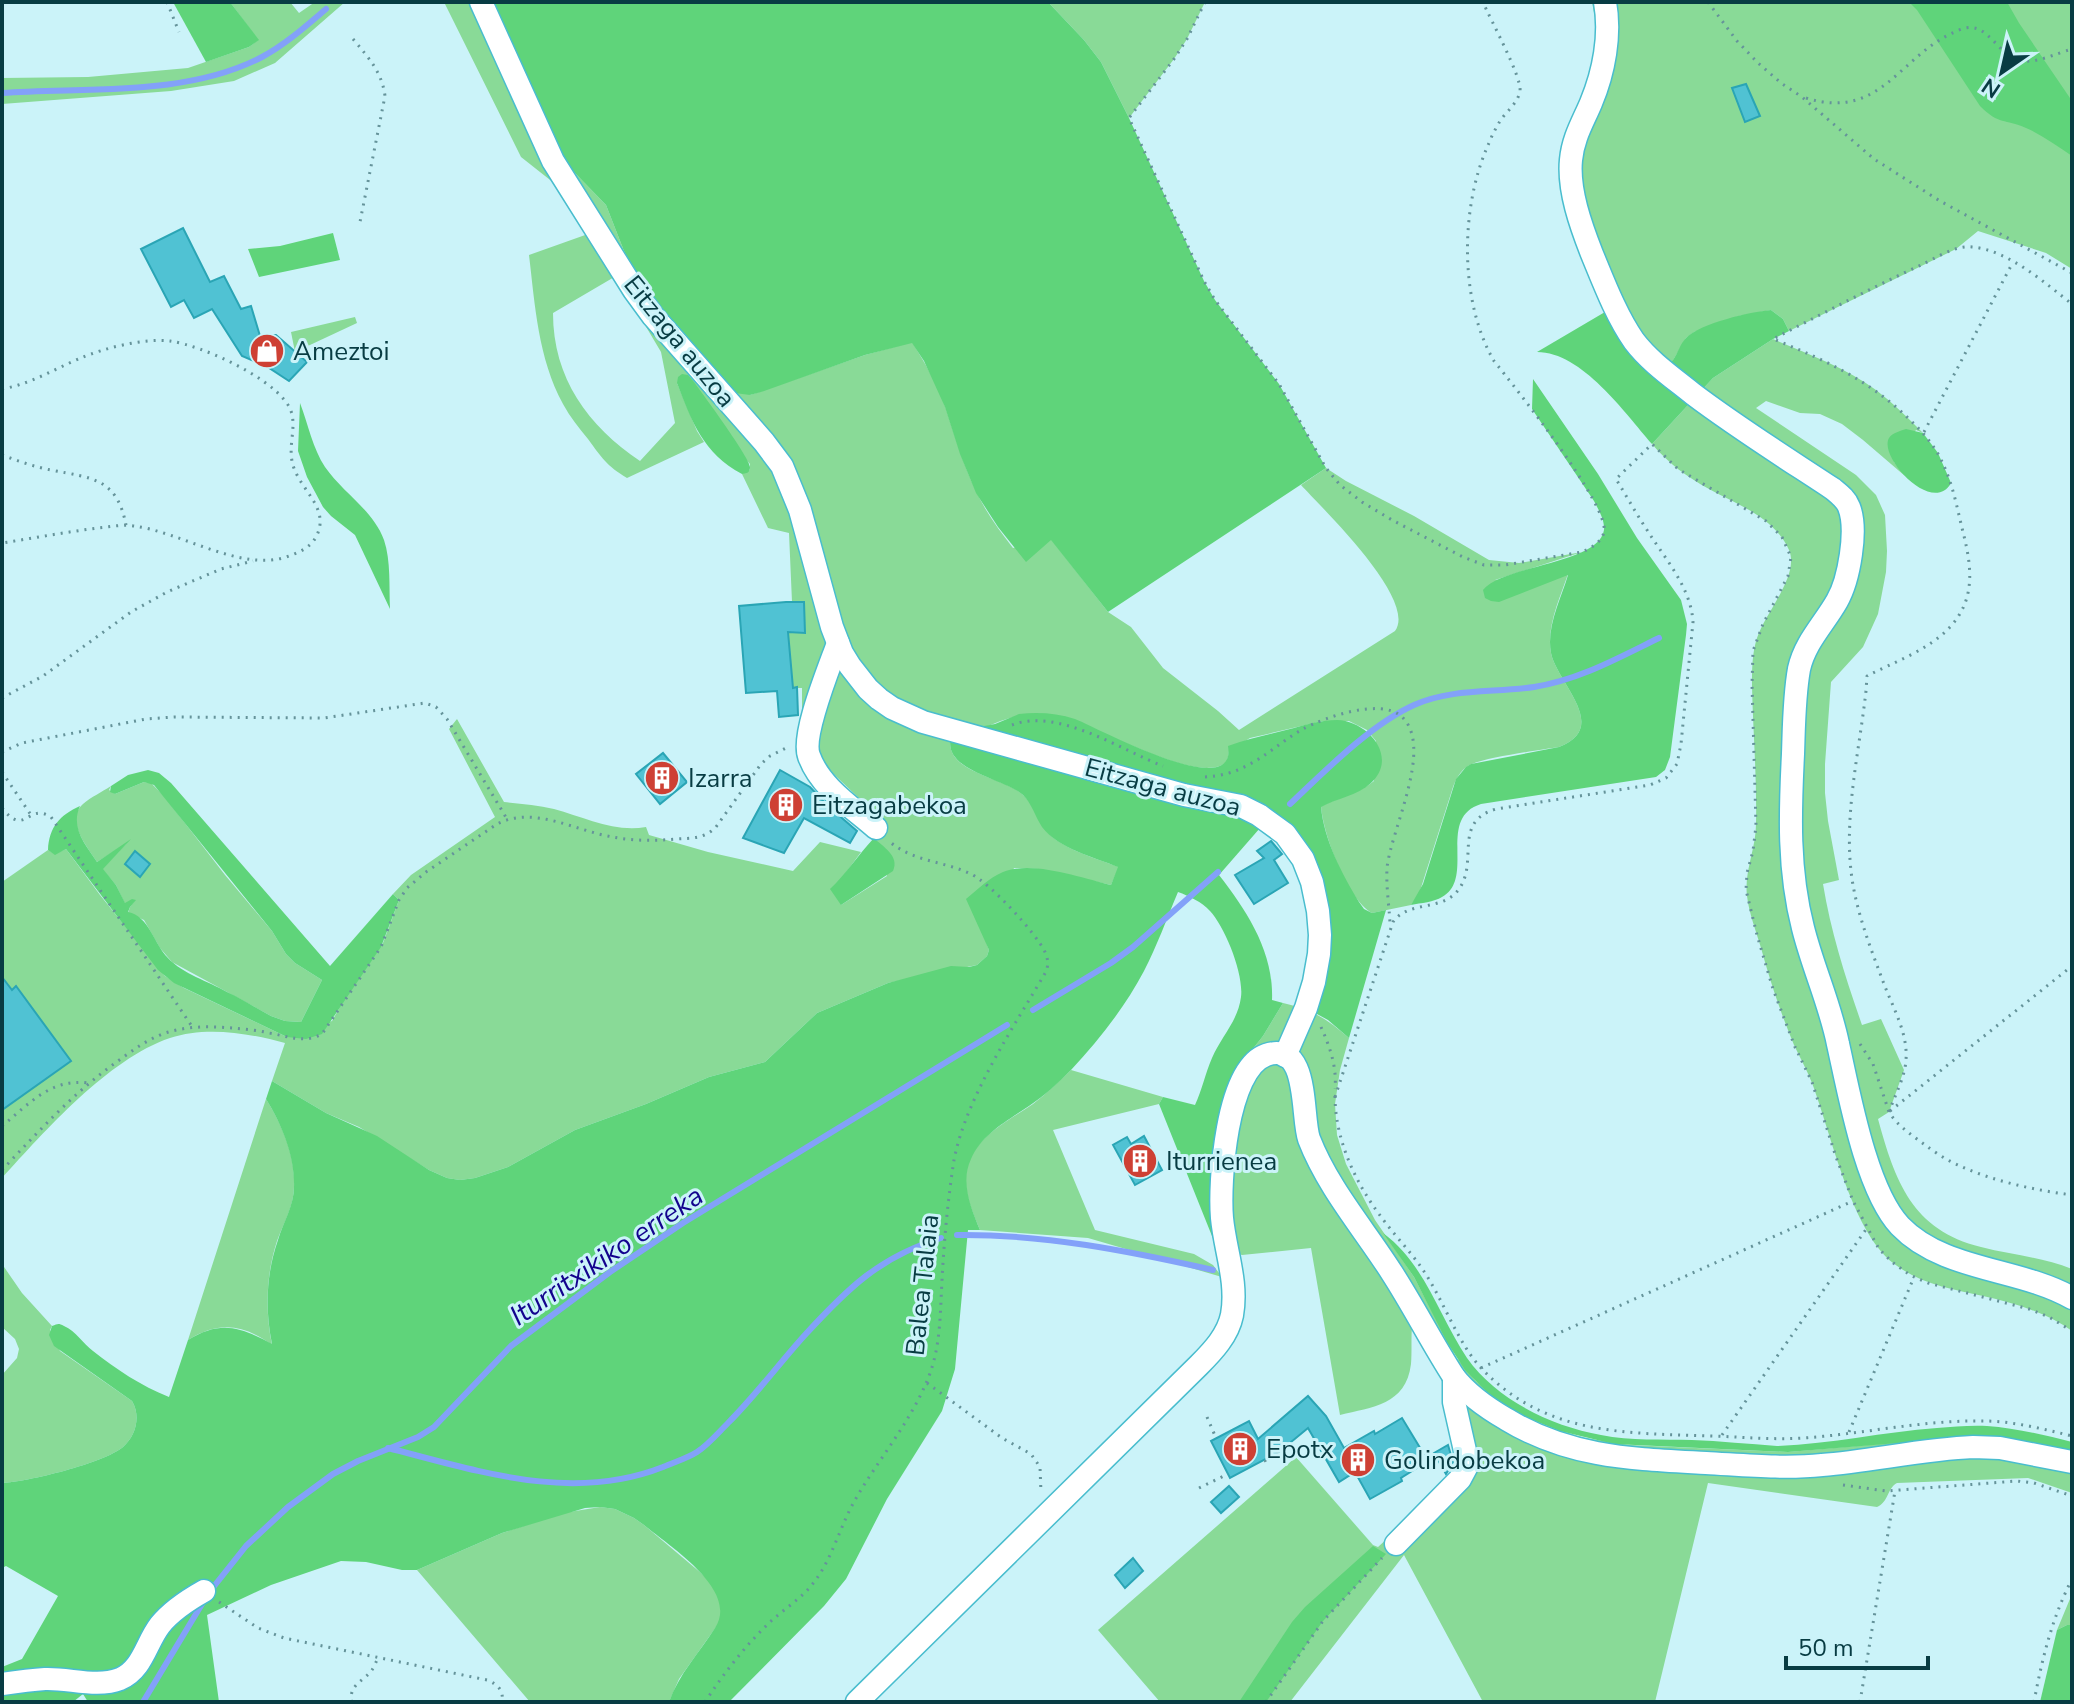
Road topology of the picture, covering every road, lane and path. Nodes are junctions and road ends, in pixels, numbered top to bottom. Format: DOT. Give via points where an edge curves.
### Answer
graph roads {
  1 [pos="167,2"];
  2 [pos="481,2"];
  3 [pos="1205,2"];
  4 [pos="1483,2"];
  5 [pos="1605,2"];
  6 [pos="1708,2"];
  7 [pos="179,32"];
  8 [pos="353,39"];
  9 [pos="2072,49"];
  10 [pos="1802,97"];
  11 [pos="359,227"];
  12 [pos="2013,262"];
  13 [pos="2072,273"];
  14 [pos="2072,304"];
  15 [pos="2,389"];
  16 [pos="1923,433"];
  17 [pos="2,455"];
  18 [pos="126,525"];
  19 [pos="2,543"];
  20 [pos="257,561"];
  21 [pos="838,643"];
  22 [pos="2,698"];
  23 [pos="994,740"];
  24 [pos="807,742"];
  25 [pos="2,752"];
  26 [pos="1162,766"];
  27 [pos="2,772"];
  28 [pos="1193,775"];
  29 [pos="2,808"];
  30 [pos="31,816"];
  31 [pos="507,819"];
  32 [pos="876,828"];
  33 [pos="1391,927"];
  34 [pos="2072,966"];
  35 [pos="1309,1000"];
  36 [pos="1833,1020"];
  37 [pos="193,1028"];
  38 [pos="1285,1056"];
  39 [pos="88,1083"];
  40 [pos="1335,1097"];
  41 [pos="1889,1112"];
  42 [pos="2,1126"];
  43 [pos="2,1170"];
  44 [pos="2072,1195"];
  45 [pos="1853,1201"];
  46 [pos="1867,1228"];
  47 [pos="1914,1277"];
  48 [pos="2072,1298"];
  49 [pos="2072,1331"];
  50 [pos="1481,1368"];
  51 [pos="1454,1377"];
  52 [pos="926,1383"];
  53 [pos="1207,1417"];
  54 [pos="1848,1433"];
  55 [pos="1721,1436"];
  56 [pos="2072,1436"];
  57 [pos="1216,1438"];
  58 [pos="1280,1449"];
  59 [pos="1265,1460"];
  60 [pos="2072,1462"];
  61 [pos="1228,1474"];
  62 [pos="1839,1484"];
  63 [pos="1199,1488"];
  64 [pos="1895,1491"];
  65 [pos="2072,1496"];
  66 [pos="1047,1516"];
  67 [pos="1396,1544"];
  68 [pos="2072,1579"];
  69 [pos="204,1591"];
  70 [pos="378,1658"];
  71 [pos="2,1684"];
  72 [pos="352,1702"];
  73 [pos="502,1702"];
  74 [pos="705,1702"];
  75 [pos="857,1702"];
  76 [pos="1266,1702"];
  77 [pos="1860,1702"];
  78 [pos="2034,1702"];
  1 -- 7 [label="path"];
  2 -- 21 [label="street, Eitzaga auzoa" via="553,161 634,290 782,466 803,519"];
  3 -- 4 [label="path" via="1174,59 1129,118 1198,269 1215,300 1285,392 1340,485 1376,512 1450,551 1494,565 1582,552 1599,541 1604,527 1594,501 1557,445 1494,361 1475,317 1468,232 1474,184 1493,134 1520,95 1515,70"];
  5 -- 36 [label="street" via="1602,69 1574,141 1571,165 1585,234 1613,304 1655,364 1833,489 1852,515 1843,589 1800,667 1790,819 1802,923"];
  6 -- 10 [label="path" via="1758,63"];
  8 -- 11 [label="path" via="377,69 385,96"];
  9 -- 10 [label="path" via="2021,61 1986,34 1967,27 1857,101 1833,104"];
  10 -- 13 [label="path" via="1900,177"];
  12 -- 14 [label="path"];
  12 -- 16 [label="path"];
  12 -- 16 [label="path" via="1980,248 1956,249 1773,339 1866,383"];
  15 -- 20 [label="path" via="81,357 159,341 218,357 258,379 292,411 293,468 321,518 313,542 304,549"];
  16 -- 41 [label="path" via="1951,483 1971,579 1966,604 1943,634 1867,676 1851,868 1863,926 1905,1042 1904,1070"];
  17 -- 18 [label="path" via="104,483 119,500"];
  18 -- 19 [label="path"];
  18 -- 20 [label="path"];
  20 -- 22 [label="path" via="221,569 167,592"];
  21 -- 23 [label="street, Eitzaga auzoa" via="868,689 892,708"];
  21 -- 24 [label="street"];
  23 -- 26 [label="path" via="1018,723 1059,724"];
  23 -- 35 [label="street, Eitzaga auzoa" via="1184,795 1241,806 1278,827 1303,859 1318,911 1319,954"];
  24 -- 31 [label="path" via="765,759 716,827 699,837 630,839 529,817"];
  24 -- 32 [label="street" via="808,755 827,784"];
  25 -- 31 [label="path" via="22,743 146,719 324,718 425,703 447,719"];
  27 -- 30 [label="path"];
  28 -- 33 [label="path" via="1228,774 1327,719 1372,708 1395,711 1412,731 1414,749 1387,869"];
  29 -- 30 [label="path" via="16,821"];
  30 -- 37 [label="path" via="46,814 55,823"];
  31 -- 37 [label="path" via="407,888 381,947 322,1034 301,1040 237,1028"];
  32 -- 52 [label="path, Balea Talaia" via="908,854 977,877 1024,925 1048,962 961,1131 950,1188 940,1332"];
  33 -- 40 [label="path"];
  33 -- 45 [label="path" via="1400,914 1444,902 1456,893 1467,873 1471,829 1481,815 1650,785 1673,772 1681,744 1692,610 1616,479 1652,444 1678,469 1766,521 1782,537 1791,557 1788,576 1753,651 1756,826 1746,890 1779,1007"];
  34 -- 41 [label="path"];
  35 -- 38 [label="street, Eitzaga auzoa"];
  35 -- 40 [label="path" via="1329,1046"];
  36 -- 41 [label="path" via="1873,1064"];
  36 -- 48 [label="street" via="1864,1149 1899,1225 1945,1255"];
  37 -- 39 [label="path" via="146,1042"];
  38 -- 51 [label="street" via="1298,1069 1306,1130 1321,1163"];
  38 -- 66 [label="street" via="1267,1055 1251,1066 1232,1113 1222,1194 1233,1294 1227,1329 1206,1359"];
  39 -- 42 [label="path" via="57,1085"];
  39 -- 43 [label="path"];
  40 -- 50 [label="path" via="1341,1143 1359,1182 1431,1281"];
  41 -- 44 [label="path" via="1908,1133 1955,1164"];
  45 -- 46 [label="path"];
  45 -- 50 [label="path"];
  46 -- 47 [label="path" via="1885,1256"];
  46 -- 55 [label="path"];
  47 -- 49 [label="path" via="2040,1313"];
  47 -- 54 [label="path"];
  50 -- 55 [label="path" via="1519,1398 1577,1424 1623,1433"];
  51 -- 60 [label="street" via="1483,1404 1526,1431 1607,1456 1807,1467 1973,1447"];
  51 -- 67 [label="street" via="1467,1468"];
  52 -- 66 [label="path" via="1031,1454 1040,1467"];
  52 -- 74 [label="path, Balea Talaia" via="817,1577 754,1639"];
  53 -- 57 [label="path"];
  54 -- 55 [label="path" via="1776,1440"];
  54 -- 56 [label="path" via="1984,1421"];
  58 -- 59 [label="path"];
  61 -- 63 [label="path"];
  62 -- 64 [label="path"];
  64 -- 65 [label="path" via="2017,1481"];
  64 -- 77 [label="path"];
  66 -- 75 [label="street"];
  67 -- 76 [label="path" via="1323,1621"];
  68 -- 78 [label="path" via="2049,1633"];
  69 -- 70 [label="path" via="272,1634"];
  69 -- 71 [label="street" via="167,1617 137,1665 120,1679"];
  70 -- 72 [label="path" via="350,1694"];
  70 -- 73 [label="path" via="487,1680 502,1691"];
}
